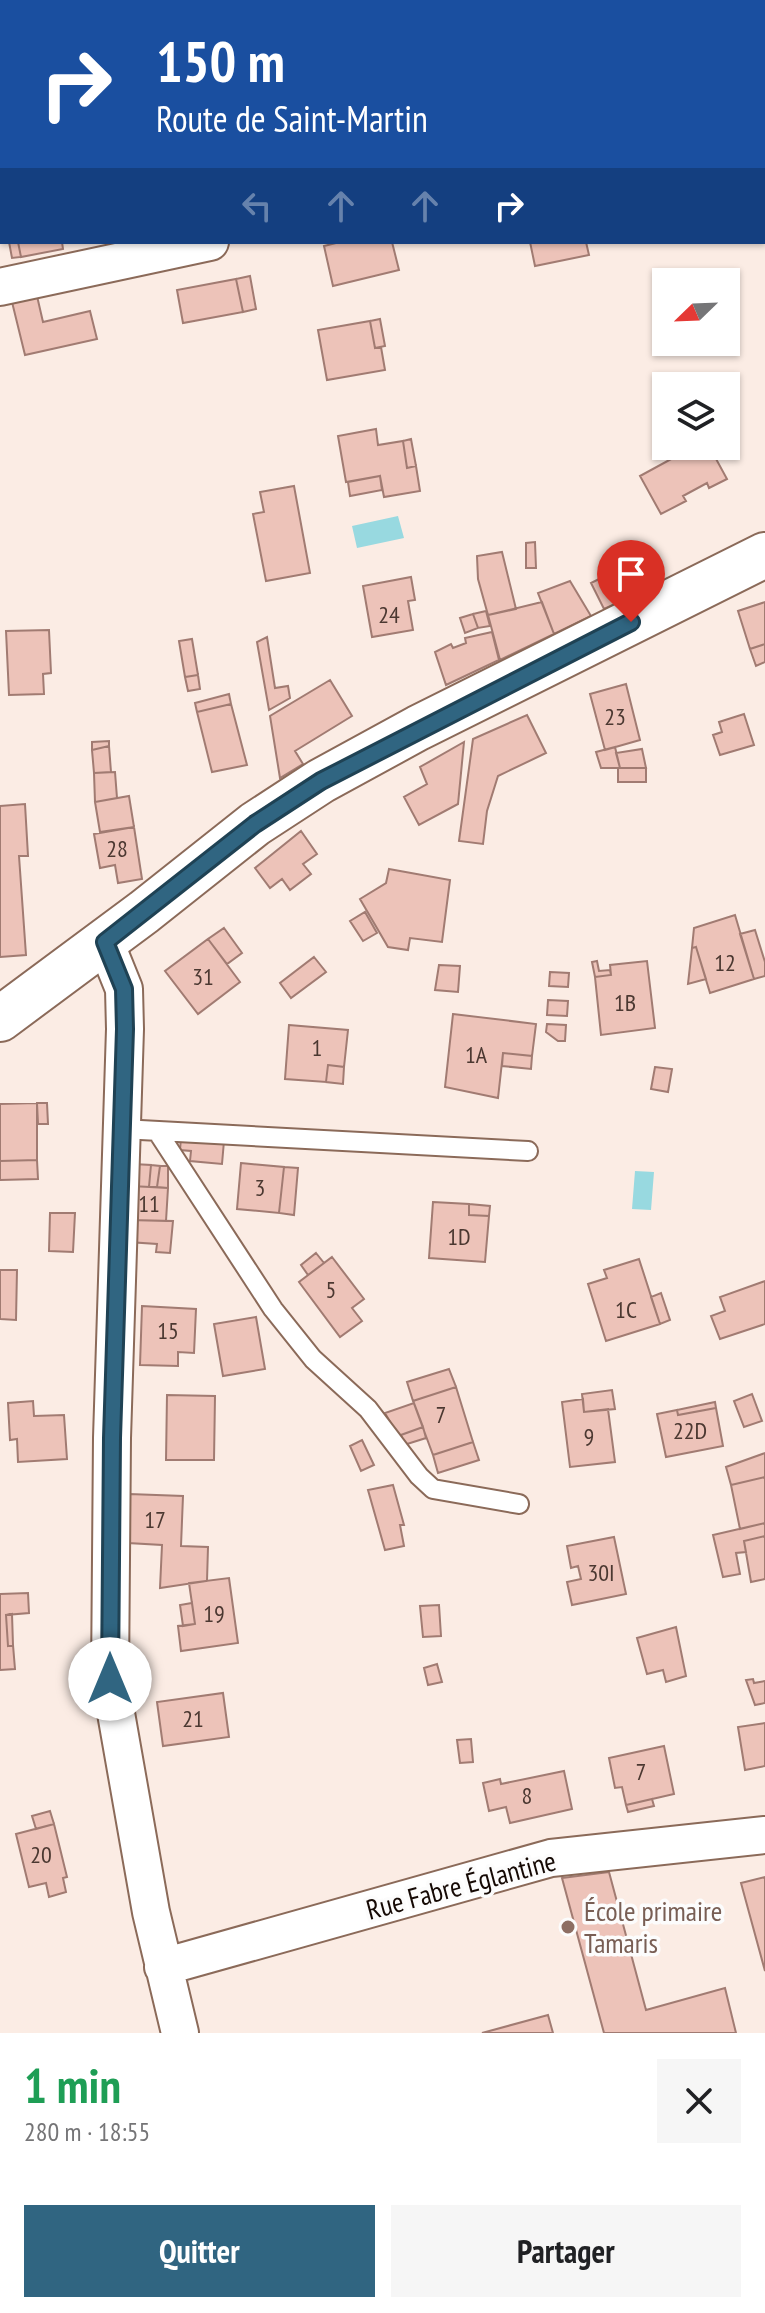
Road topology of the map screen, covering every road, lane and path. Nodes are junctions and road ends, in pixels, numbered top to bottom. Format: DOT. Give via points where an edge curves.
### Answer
graph roads {
  1 [pos="201,244"];
  2 [pos="0,287"];
  3 [pos="765,555"];
  4 [pos="105,942"];
  5 [pos="0,1019"];
  6 [pos="139,1130"];
  7 [pos="528,1151"];
  8 [pos="519,1504"];
  9 [pos="765,1835"];
  10 [pos="163,1967"];
  11 [pos="180,2033"];
  1 -- 2 [label="street"];
  3 -- 4 [label="main road" via="321,781 255,824"];
  4 -- 5 [label="main road"];
  4 -- 6 [label="street" via="124,989"];
  6 -- 7 [label="lane"];
  6 -- 8 [label="lane" via="313,1359 368,1409 419,1476 433,1489"];
  6 -- 10 [label="street" via="112,1438 110,1679"];
  9 -- 10 [label="street, Rue Fabre Églantine" via="551,1858"];
  10 -- 11 [label="street"];
}
